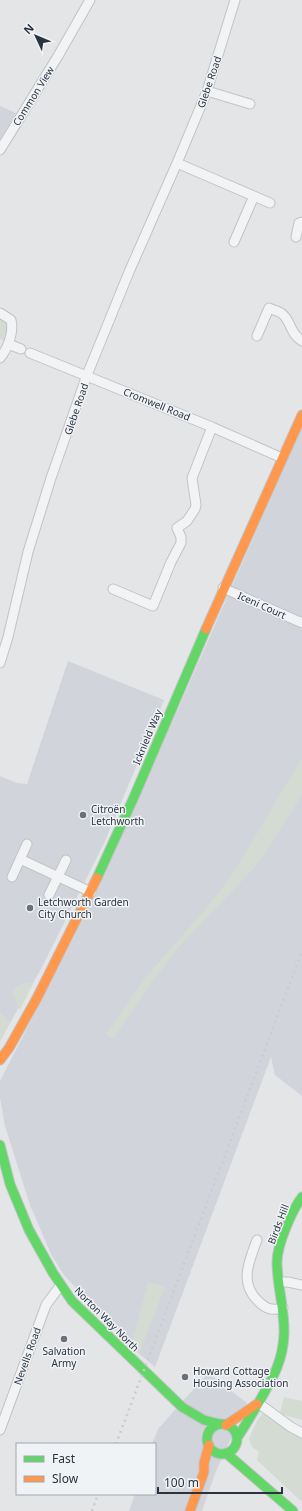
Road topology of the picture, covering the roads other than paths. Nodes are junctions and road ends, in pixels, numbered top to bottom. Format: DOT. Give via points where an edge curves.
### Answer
graph roads {
  1 [pos="90,0"];
  2 [pos="235,0"];
  3 [pos="207,91"];
  4 [pos="250,104"];
  5 [pos="0,150"];
  6 [pos="177,163"];
  7 [pos="254,196"];
  8 [pos="270,203"];
  9 [pos="302,222"];
  10 [pos="296,237"];
  11 [pos="234,242"];
  12 [pos="0,313"];
  13 [pos="257,336"];
  14 [pos="302,341"];
  15 [pos="8,344"];
  16 [pos="21,349"];
  17 [pos="30,353"];
  18 [pos="0,358"];
  19 [pos="87,375"];
  20 [pos="302,415"];
  21 [pos="212,426"];
  22 [pos="282,458"];
  23 [pos="222,588"];
  24 [pos="113,589"];
  25 [pos="302,623"];
  26 [pos="0,663"];
  27 [pos="27,844"];
  28 [pos="20,859"];
  29 [pos="66,860"];
  30 [pos="58,876"];
  31 [pos="12,877"];
  32 [pos="91,892"];
  33 [pos="49,895"];
  34 [pos="0,1060"];
  35 [pos="0,1145"];
  36 [pos="302,1197"];
  37 [pos="258,1240"];
  38 [pos="280,1282"];
  39 [pos="302,1285"];
  40 [pos="60,1286"];
  41 [pos="283,1308"];
  42 [pos="258,1403"];
  43 [pos="182,1407"];
  44 [pos="223,1425"];
  45 [pos="0,1430"];
  46 [pos="302,1433"];
  47 [pos="208,1442"];
  48 [pos="239,1447"];
  49 [pos="224,1454"];
  50 [pos="204,1472"];
  51 [pos="259,1480"];
  52 [pos="190,1511"];
  53 [pos="293,1511"];
  1 -- 5 [label="street, Common View"];
  2 -- 3 [label="street, Glebe Road"];
  3 -- 4 [label="street"];
  3 -- 6 [label="street, Glebe Road"];
  6 -- 7 [label="street"];
  6 -- 19 [label="street, Glebe Road" via="128,272"];
  7 -- 8 [label="street"];
  7 -- 11 [label="street"];
  9 -- 10 [label="street" via="299,223"];
  12 -- 15 [label="street" via="11,320 13,327"];
  13 -- 14 [label="street" via="269,308 282,313 291,331"];
  15 -- 16 [label="street"];
  15 -- 18 [label="street"];
  17 -- 19 [label="street, Cromwell Road"];
  19 -- 21 [label="street, Cromwell Road"];
  19 -- 26 [label="street, Glebe Road" via="28,552"];
  20 -- 22 [label="street, Icknield Way"];
  21 -- 22 [label="street, Cromwell Road"];
  21 -- 24 [label="street" via="192,478 196,505 187,522 177,528 181,543 153,606"];
  22 -- 23 [label="street, Icknield Way"];
  23 -- 25 [label="street, Iceni Court"];
  23 -- 32 [label="street, Icknield Way"];
  27 -- 28 [label="street"];
  28 -- 30 [label="street"];
  28 -- 31 [label="street"];
  29 -- 30 [label="street"];
  30 -- 32 [label="street"];
  30 -- 33 [label="street"];
  32 -- 34 [label="street, Icknield Way" via="37,998"];
  35 -- 40 [label="street, Norton Way North" via="25,1224"];
  36 -- 38 [label="street, Birds Hill" via="279,1247"];
  37 -- 41 [label="street, Birds Hill" via="247,1268 248,1287 265,1307 275,1310"];
  38 -- 39 [label="street"];
  38 -- 41 [label="street, Birds Hill"];
  40 -- 43 [label="street, Norton Way North" via="82,1312"];
  40 -- 45 [label="street, Nevells Road" via="46,1305"];
  41 -- 42 [label="street, Birds Hill" via="284,1334 278,1368"];
  42 -- 44 [label="street, Birds Hill"];
  42 -- 46 [label="street"];
  42 -- 48 [label="street, Birds Hill"];
  43 -- 44 [label="street, Norton Way North" via="204,1420"];
  43 -- 47 [label="street, Norton Way North"];
  44 -- 47 [label="street" via="211,1430"];
  44 -- 48 [label="street" via="234,1430"];
  47 -- 49 [label="street" via="216,1453"];
  47 -- 50 [label="street"];
  48 -- 49 [label="street"];
  48 -- 51 [label="street"];
  49 -- 50 [label="street" via="214,1459"];
  49 -- 51 [label="street" via="232,1456"];
  50 -- 52 [label="street"];
  51 -- 53 [label="street"];
}
